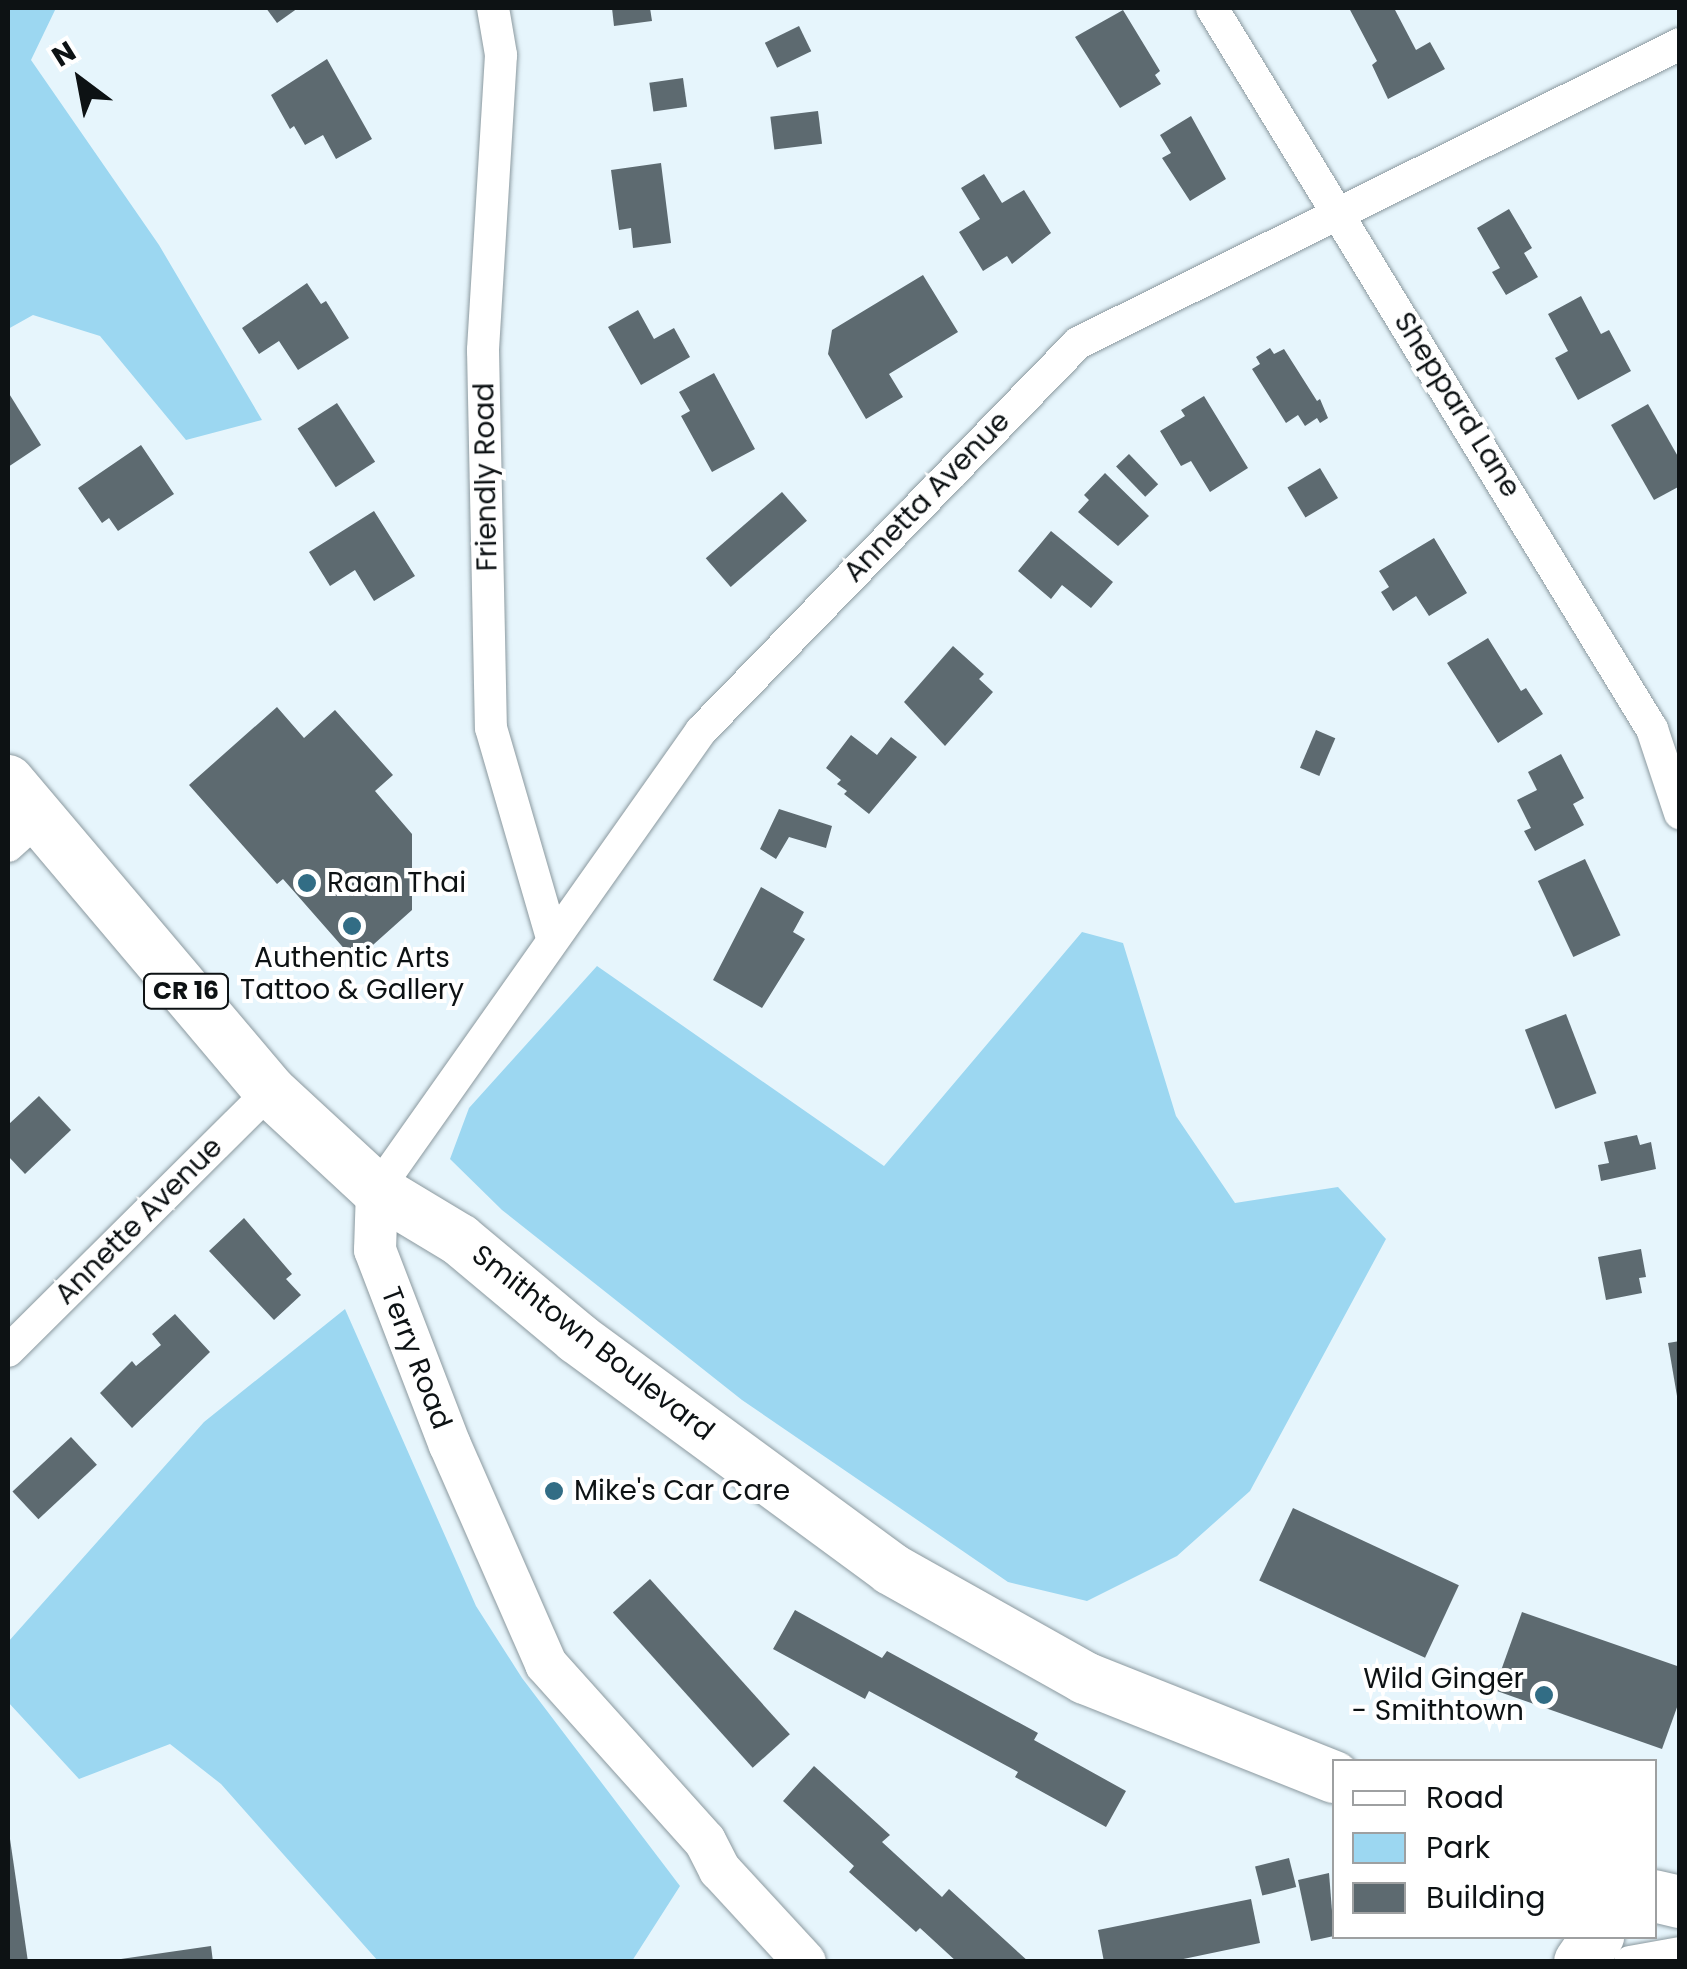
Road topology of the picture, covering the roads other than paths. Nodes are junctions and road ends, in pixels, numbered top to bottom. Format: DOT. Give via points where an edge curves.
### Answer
graph roads {
  1 [pos="492,8"];
  2 [pos="1212,8"];
  3 [pos="1680,44"];
  4 [pos="1340,216"];
  5 [pos="18,814"];
  6 [pos="1680,814"];
  7 [pos="552,938"];
  8 [pos="270,1091"];
  9 [pos="377,1190"];
  10 [pos="8,1350"];
  11 [pos="1332,1776"];
  12 [pos="1596,1939"];
  13 [pos="1680,1953"];
  14 [pos="805,1962"];
  15 [pos="1580,1962"];
  16 [pos="1630,1962"];
  1 -- 7 [label="street, Friendly Road" via="502,55 483,350 491,728"];
  2 -- 4 [label="street, Sheppard Lane"];
  3 -- 4 [label="street, Annetta Avenue"];
  4 -- 6 [label="street, Sheppard Lane" via="1652,729"];
  4 -- 7 [label="street, Annetta Avenue" via="1078,343 701,732"];
  5 -- 8 [label="main road, CR 16"];
  7 -- 9 [label="street, Annetta Avenue"];
  8 -- 9 [label="main road, CR 16"];
  8 -- 10 [label="street, Annette Avenue"];
  9 -- 11 [label="main road, Smithtown Boulevard / CR 16" via="460,1240 577,1338 891,1568 1084,1678"];
  9 -- 14 [label="street, Terry Road" via="375,1250 450,1445 546,1664"];
  12 -- 15 [label="main road"];
  13 -- 16 [label="street"];
}
